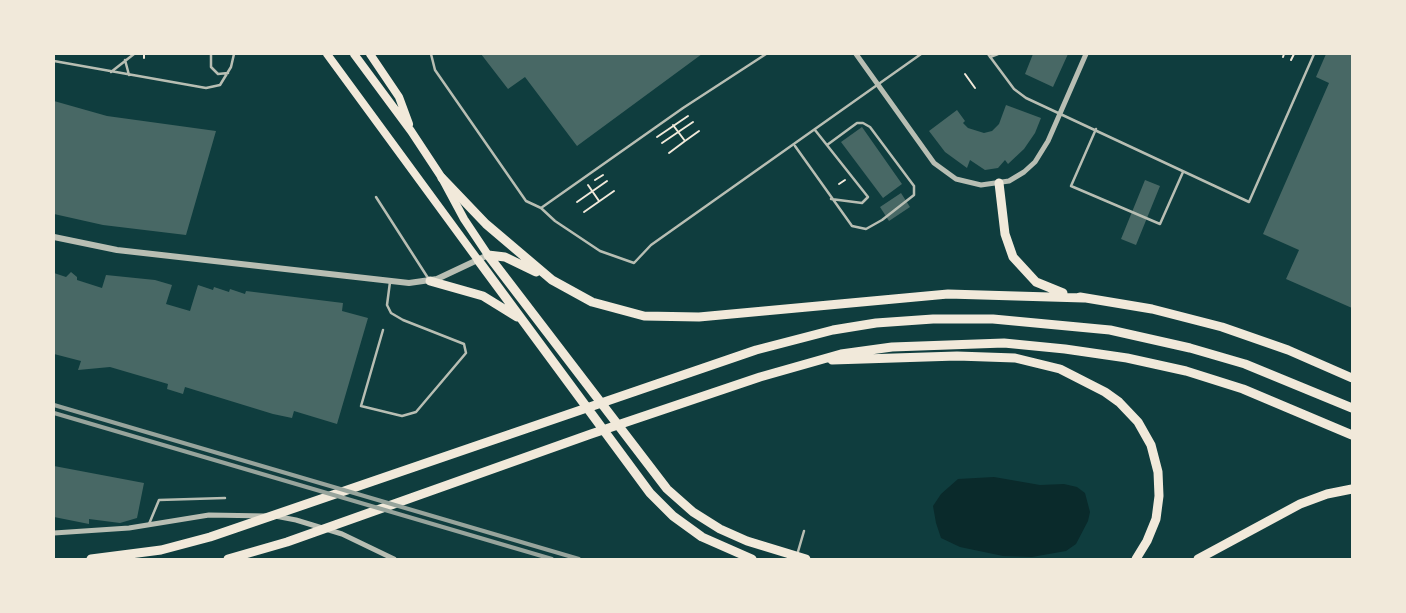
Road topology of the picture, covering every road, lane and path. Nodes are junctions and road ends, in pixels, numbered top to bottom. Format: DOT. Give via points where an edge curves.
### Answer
graph roads {
  1 [pos="134,54"];
  2 [pos="144,54"];
  3 [pos="234,54"];
  4 [pos="327,54"];
  5 [pos="354,54"];
  6 [pos="370,54"];
  7 [pos="431,54"];
  8 [pos="766,54"];
  9 [pos="856,54"];
  10 [pos="921,54"];
  11 [pos="988,54"];
  12 [pos="998,54"];
  13 [pos="1086,54"];
  14 [pos="1294,54"];
  15 [pos="1314,54"];
  16 [pos="211,55"];
  17 [pos="990,57"];
  18 [pos="144,58"];
  19 [pos="125,60"];
  20 [pos="1291,60"];
  21 [pos="54,61"];
  22 [pos="111,72"];
  23 [pos="228,73"];
  24 [pos="965,74"];
  25 [pos="129,75"];
  26 [pos="878,85"];
  27 [pos="975,88"];
  28 [pos="1060,114"];
  29 [pos="688,116"];
  30 [pos="669,118"];
  31 [pos="693,122"];
  32 [pos="674,126"];
  33 [pos="815,130"];
  34 [pos="1096,130"];
  35 [pos="411,131"];
  36 [pos="699,131"];
  37 [pos="678,132"];
  38 [pos="657,137"];
  39 [pos="685,141"];
  40 [pos="662,143"];
  41 [pos="794,145"];
  42 [pos="827,145"];
  43 [pos="669,152"];
  44 [pos="1183,172"];
  45 [pos="442,178"];
  46 [pos="584,179"];
  47 [pos="607,181"];
  48 [pos="999,183"];
  49 [pos="614,191"];
  50 [pos="592,192"];
  51 [pos="376,197"];
  52 [pos="831,199"];
  53 [pos="599,201"];
  54 [pos="577,202"];
  55 [pos="541,208"];
  56 [pos="584,212"];
  57 [pos="54,237"];
  58 [pos="488,255"];
  59 [pos="478,260"];
  60 [pos="552,280"];
  61 [pos="390,282"];
  62 [pos="430,282"];
  63 [pos="1084,298"];
  64 [pos="521,319"];
  65 [pos="382,330"];
  66 [pos="814,361"];
  67 [pos="1352,378"];
  68 [pos="1352,408"];
  69 [pos="1352,435"];
  70 [pos="1352,489"];
  71 [pos="225,498"];
  72 [pos="148,526"];
  73 [pos="804,531"];
  74 [pos="54,533"];
  75 [pos="797,556"];
  76 [pos="91,559"];
  77 [pos="228,559"];
  78 [pos="394,559"];
  79 [pos="752,559"];
  80 [pos="806,559"];
  81 [pos="1136,559"];
  82 [pos="1198,559"];
  1 -- 19 [label="lane"];
  2 -- 18 [label="path"];
  3 -- 23 [label="lane"];
  4 -- 59 [label="main road"];
  5 -- 35 [label="main road"];
  6 -- 35 [label="main road" via="399,97"];
  7 -- 55 [label="lane" via="435,70 526,202"];
  8 -- 30 [label="lane"];
  9 -- 26 [label="street"];
  10 -- 26 [label="lane"];
  11 -- 17 [label="lane"];
  12 -- 17 [label="lane"];
  13 -- 28 [label="street"];
  14 -- 20 [label="path"];
  15 -- 44 [label="lane" via="1249,202"];
  16 -- 23 [label="lane" via="211,67 218,74"];
  17 -- 28 [label="lane" via="1018,92"];
  19 -- 22 [label="lane"];
  19 -- 25 [label="lane"];
  21 -- 22 [label="lane"];
  22 -- 25 [label="lane"];
  23 -- 25 [label="lane" via="220,85 206,88"];
  24 -- 27 [label="path"];
  26 -- 33 [label="lane"];
  26 -- 48 [label="street" via="924,150 944,172 968,183"];
  28 -- 34 [label="lane"];
  28 -- 48 [label="street" via="1035,162 1018,176"];
  29 -- 32 [label="path"];
  30 -- 32 [label="path"];
  30 -- 46 [label="lane"];
  31 -- 37 [label="path"];
  32 -- 37 [label="path"];
  32 -- 38 [label="path"];
  33 -- 41 [label="lane"];
  33 -- 42 [label="lane"];
  34 -- 44 [label="lane"];
  34 -- 44 [label="lane" via="1071,186 1160,224"];
  35 -- 45 [label="main road"];
  36 -- 39 [label="path"];
  37 -- 39 [label="path"];
  37 -- 40 [label="path"];
  39 -- 43 [label="path"];
  41 -- 52 [label="lane"];
  41 -- 55 [label="lane" via="651,245 634,263 584,242"];
  42 -- 52 [label="lane" via="868,197 862,203"];
  42 -- 52 [label="lane" via="857,123 863,123 870,127 914,186 914,195 866,229 852,226"];
  45 -- 58 [label="main road"];
  45 -- 60 [label="highway" via="486,224"];
  46 -- 50 [label="path"];
  46 -- 55 [label="lane"];
  47 -- 50 [label="path"];
  48 -- 63 [label="highway" via="1007,242 1017,263 1042,286"];
  49 -- 53 [label="path"];
  50 -- 53 [label="path"];
  50 -- 54 [label="path"];
  51 -- 62 [label="lane"];
  53 -- 56 [label="path"];
  57 -- 61 [label="street" via="102,248"];
  58 -- 59 [label="street"];
  58 -- 60 [label="highway" via="505,257"];
  58 -- 75 [label="highway" via="666,489 692,512 720,530"];
  59 -- 62 [label="street"];
  59 -- 64 [label="highway"];
  60 -- 63 [label="highway" via="604,306 644,316 671,318 930,295"];
  61 -- 62 [label="street"];
  61 -- 65 [label="lane" via="387,305 391,313 464,344 466,353 416,412 402,416 361,406"];
  62 -- 64 [label="highway" via="483,296"];
  63 -- 67 [label="highway" via="1222,327 1288,350"];
  64 -- 79 [label="highway" via="629,467 661,504 702,537"];
  66 -- 69 [label="highway" via="867,350 938,344 1004,343 1096,353 1217,380"];
  66 -- 77 [label="highway" via="591,434 287,542"];
  66 -- 81 [label="highway" via="957,356 1015,358 1060,369 1105,392 1138,422 1151,445 1158,472 1156,519"];
  68 -- 76 [label="highway" via="1272,374 1164,341 1079,326 1023,321 962,318 876,323 832,330 756,350 235,529 161,550"];
  70 -- 82 [label="highway" via="1300,504"];
  71 -- 72 [label="lane" via="159,500"];
  72 -- 74 [label="street"];
  72 -- 78 [label="street" via="222,514 280,517 342,534"];
  73 -- 75 [label="lane"];
  75 -- 80 [label="highway"];
}
